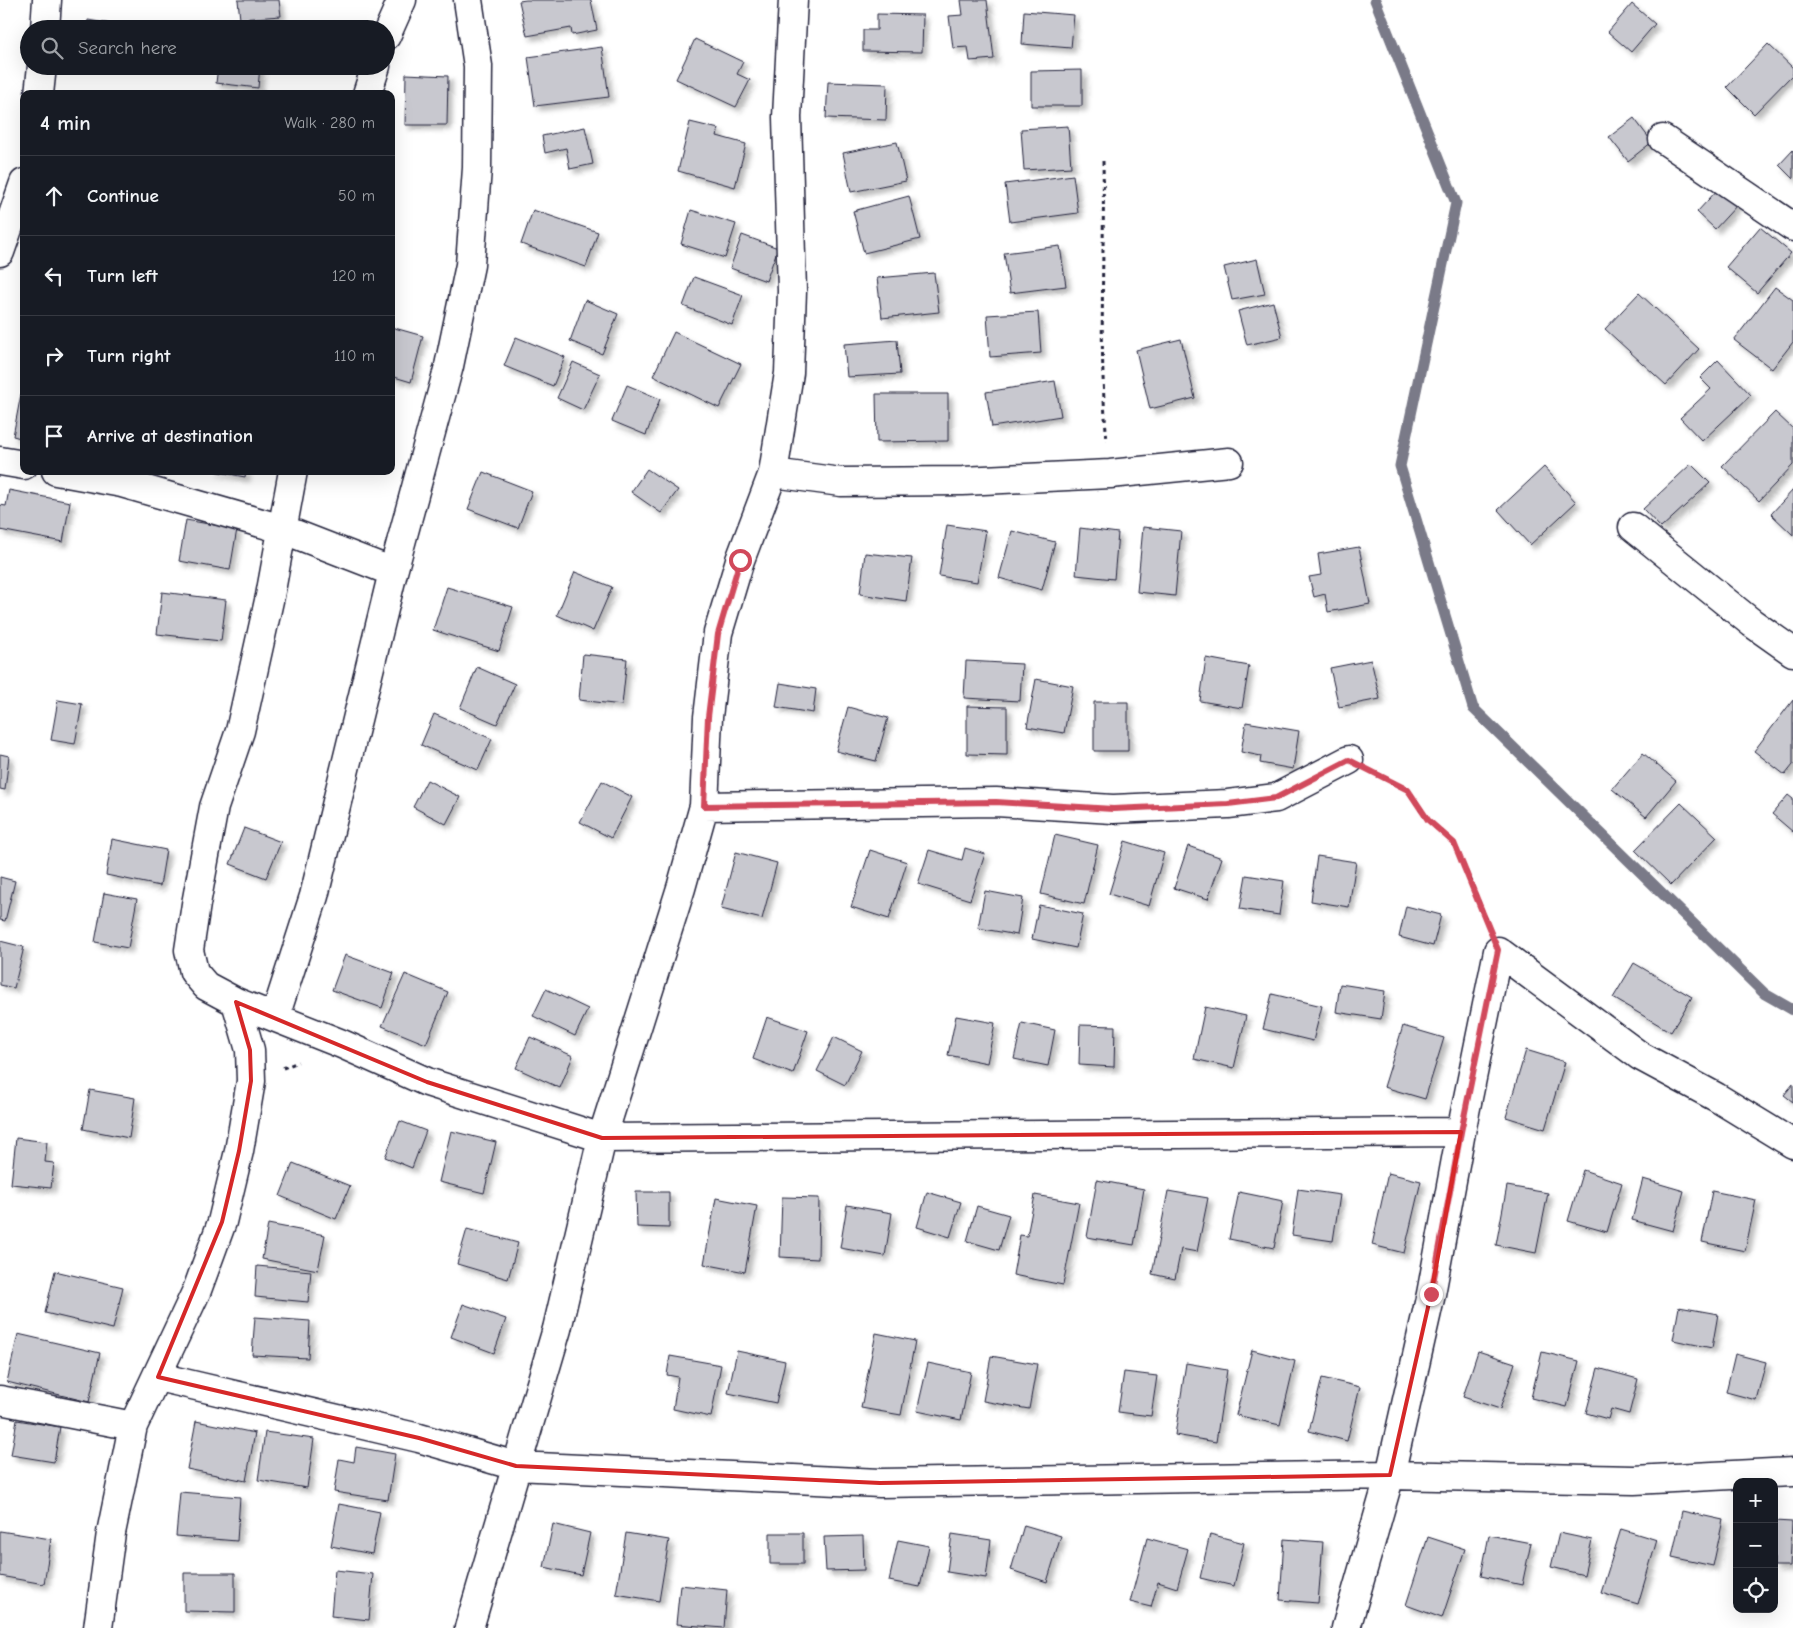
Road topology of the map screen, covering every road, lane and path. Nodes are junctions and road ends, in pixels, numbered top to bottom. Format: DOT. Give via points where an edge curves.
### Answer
graph roads {
  1 [pos="47,0"];
  2 [pos="402,0"];
  3 [pos="468,0"];
  4 [pos="793,0"];
  5 [pos="46,20"];
  6 [pos="393,20"];
  7 [pos="41,75"];
  8 [pos="373,75"];
  9 [pos="39,90"];
  10 [pos="368,90"];
  11 [pos="1663,139"];
  12 [pos="1103,161"];
  13 [pos="20,194"];
  14 [pos="1793,227"];
  15 [pos="0,252"];
  16 [pos="0,461"];
  17 [pos="1229,462"];
  18 [pos="20,464"];
  19 [pos="773,473"];
  20 [pos="1110,474"];
  21 [pos="78,475"];
  22 [pos="292,475"];
  23 [pos="1633,527"];
  24 [pos="282,529"];
  25 [pos="393,572"];
  26 [pos="1793,652"];
  27 [pos="1349,760"];
  28 [pos="704,806"];
  29 [pos="1498,950"];
  30 [pos="236,1002"];
  31 [pos="276,1017"];
  32 [pos="1461,1132"];
  33 [pos="602,1138"];
  34 [pos="1793,1144"];
  35 [pos="158,1376"];
  36 [pos="0,1400"];
  37 [pos="133,1426"];
  38 [pos="516,1466"];
  39 [pos="1793,1472"];
  40 [pos="1390,1475"];
  41 [pos="98,1628"];
  42 [pos="468,1628"];
  43 [pos="1346,1628"];
  1 -- 5 [label="street"];
  2 -- 6 [label="street"];
  3 -- 25 [label="street" via="478,66 470,266 448,366"];
  4 -- 19 [label="street" via="787,117 792,291 789,373"];
  7 -- 9 [label="street"];
  8 -- 10 [label="street"];
  11 -- 14 [label="street"];
  12 -- 20 [label="path" via="1101,330"];
  13 -- 15 [label="street"];
  16 -- 18 [label="street"];
  17 -- 20 [label="street"];
  19 -- 20 [label="street" via="841,482 963,481"];
  19 -- 28 [label="street" via="740,560 718,634 708,717"];
  21 -- 24 [label="street" via="122,483"];
  22 -- 24 [label="street"];
  23 -- 26 [label="street"];
  24 -- 25 [label="street"];
  24 -- 30 [label="street" via="240,731 214,807 189,950 194,972 206,986"];
  25 -- 31 [label="street" via="314,896"];
  27 -- 28 [label="street" via="1276,798 1228,804 1113,809 996,802"];
  27 -- 29 [label="path" via="1408,790 1428,820 1454,843"];
  28 -- 33 [label="street"];
  29 -- 32 [label="street"];
  29 -- 34 [label="street" via="1640,1056 1716,1096"];
  30 -- 31 [label="street"];
  30 -- 35 [label="street" via="250,1050 239,1151 222,1222"];
  31 -- 33 [label="street" via="427,1082"];
  32 -- 33 [label="street"];
  32 -- 40 [label="street" via="1431,1294"];
  33 -- 38 [label="street" via="557,1329"];
  35 -- 37 [label="street"];
  35 -- 38 [label="street" via="419,1438"];
  36 -- 37 [label="street"];
  37 -- 41 [label="street" via="110,1533"];
  38 -- 40 [label="street" via="880,1483"];
  38 -- 42 [label="street"];
  39 -- 40 [label="street" via="1634,1480"];
  40 -- 43 [label="street"];
}
